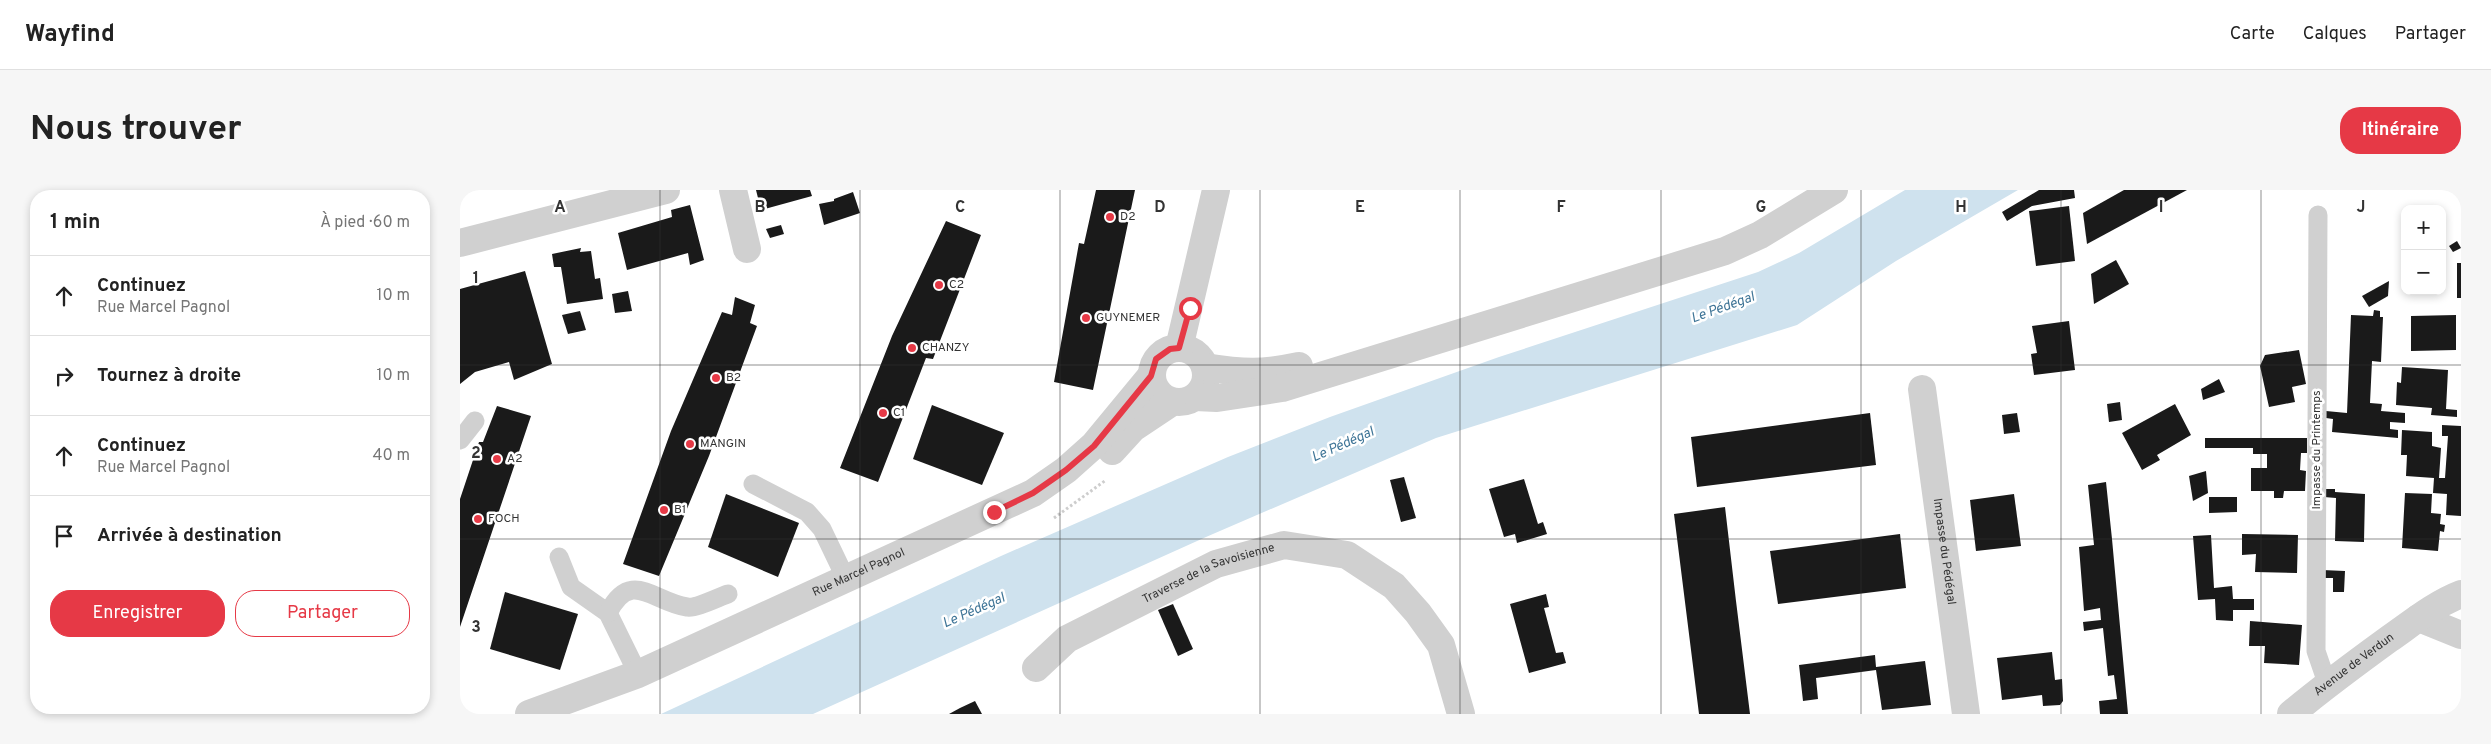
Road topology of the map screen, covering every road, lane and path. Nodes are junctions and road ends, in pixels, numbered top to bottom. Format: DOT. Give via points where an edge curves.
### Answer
graph roads {
  1 [pos="666,190"];
  2 [pos="733,190"];
  3 [pos="1216,190"];
  4 [pos="1804,190"];
  5 [pos="1834,190"];
  6 [pos="2318,215"];
  7 [pos="460,243"];
  8 [pos="748,249"];
  9 [pos="1179,348"];
  10 [pos="1205,367"];
  11 [pos="1151,376"];
  12 [pos="1922,389"];
  13 [pos="1184,399"];
  14 [pos="476,421"];
  15 [pos="460,440"];
  16 [pos="1111,475"];
  17 [pos="753,484"];
  18 [pos="1050,520"];
  19 [pos="559,557"];
  20 [pos="846,579"];
  21 [pos="728,594"];
  22 [pos="2461,594"];
  23 [pos="608,613"];
  24 [pos="2419,618"];
  25 [pos="2461,635"];
  26 [pos="1036,668"];
  27 [pos="638,674"];
  28 [pos="2327,683"];
  29 [pos="529,714"];
  30 [pos="577,714"];
  31 [pos="1461,714"];
  32 [pos="1966,714"];
  33 [pos="2291,714"];
  1 -- 7 [label="street"];
  2 -- 8 [label="street"];
  3 -- 9 [label="street"];
  4 -- 10 [label="street" via="1742,225 1695,244 1300,366 1268,372"];
  5 -- 13 [label="street" via="1760,235 1725,251 1282,388 1217,398"];
  6 -- 28 [label="lane, Impasse du Printemps" via="2316,651"];
  9 -- 10 [label="street" via="1195,353"];
  9 -- 11 [label="street" via="1162,353 1152,368"];
  10 -- 13 [label="street" via="1204,384"];
  11 -- 13 [label="street" via="1158,393"];
  11 -- 20 [label="street, Rue Marcel Pagnol" via="1094,446 1033,493"];
  12 -- 32 [label="street, Impasse du Pédégal"];
  13 -- 30 [label="street, Rue Marcel Pagnol" via="1133,428 1074,487 1039,508 637,692"];
  14 -- 15 [label="lane"];
  16 -- 18 [label="path"];
  17 -- 20 [label="lane" via="807,512 822,529"];
  19 -- 23 [label="lane" via="571,587"];
  20 -- 27 [label="street, Rue Marcel Pagnol"];
  21 -- 23 [label="lane" via="689,608 634,589 624,591"];
  22 -- 24 [label="street, Avenue de Verdun" via="2445,600"];
  23 -- 27 [label="lane"];
  24 -- 25 [label="street"];
  24 -- 28 [label="street, Avenue de Verdun"];
  26 -- 31 [label="street, Traverse de la Savoisienne" via="1067,639 1216,564 1284,545 1347,555 1394,586 1441,645"];
  27 -- 29 [label="street, Rue Marcel Pagnol"];
  28 -- 33 [label="street, Avenue de Verdun"];
}
